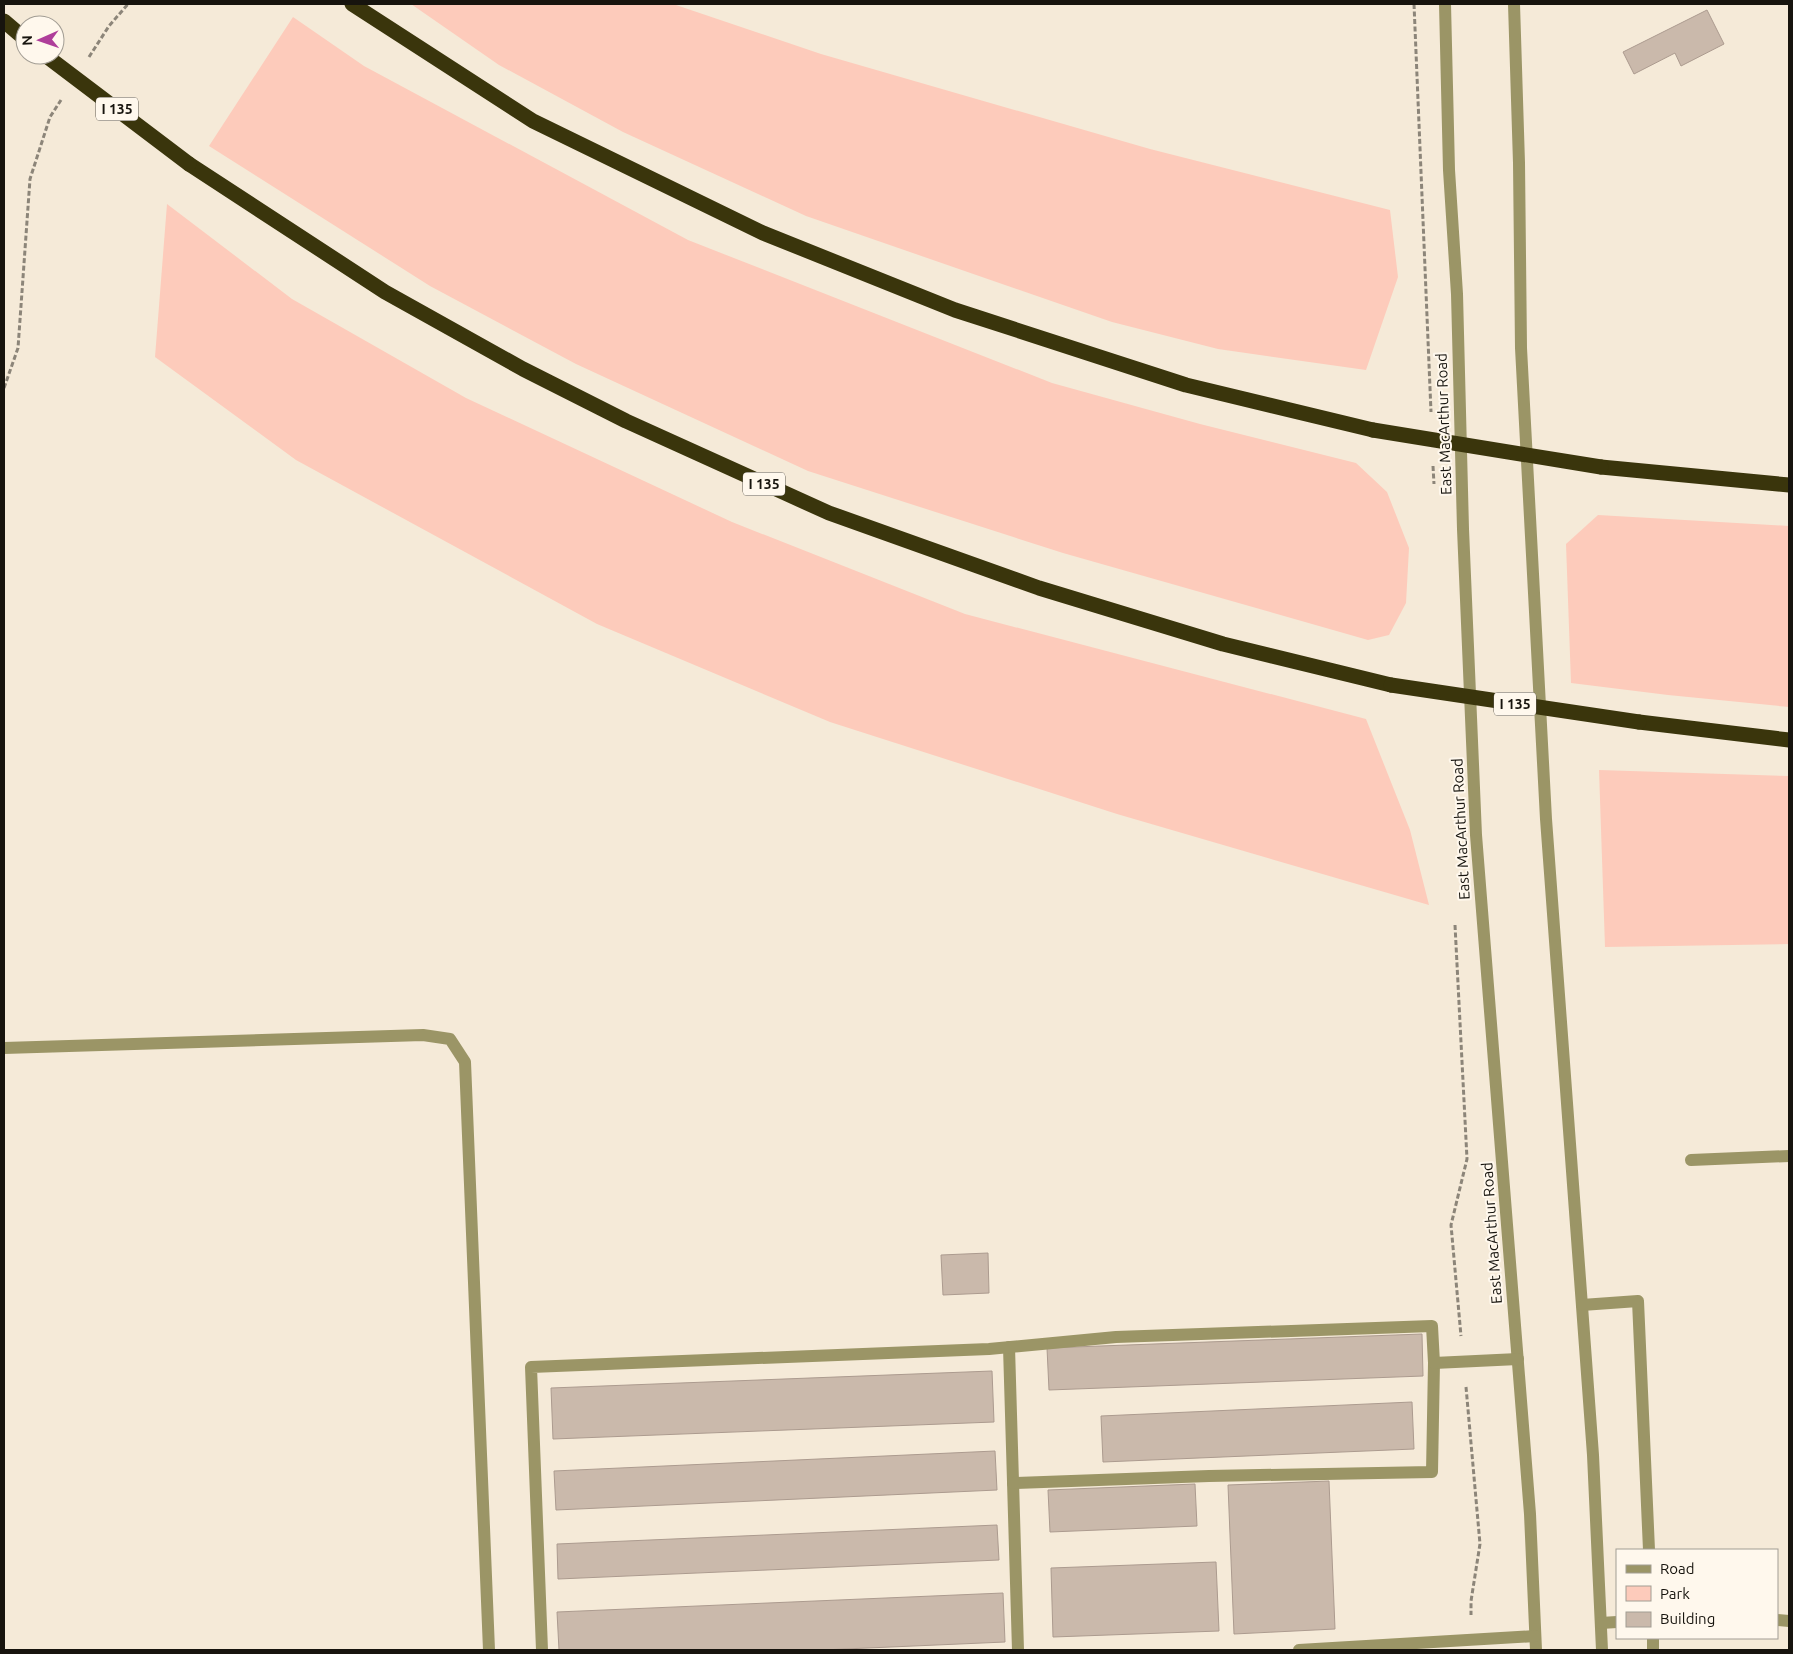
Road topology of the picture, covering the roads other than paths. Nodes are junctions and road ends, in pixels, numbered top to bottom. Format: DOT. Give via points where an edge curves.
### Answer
graph roads {
  1 [pos="352,4"];
  2 [pos="1445,4"];
  3 [pos="1514,4"];
  4 [pos="4,21"];
  5 [pos="15,31"];
  6 [pos="58,65"];
  7 [pos="1789,484"];
  8 [pos="1789,740"];
  9 [pos="4,1048"];
  10 [pos="1789,1156"];
  11 [pos="1691,1160"];
  12 [pos="1582,1304"];
  13 [pos="1010,1347"];
  14 [pos="1518,1359"];
  15 [pos="1434,1363"];
  16 [pos="1013,1483"];
  17 [pos="1649,1549"];
  18 [pos="1616,1622"];
  19 [pos="1600,1623"];
  20 [pos="1535,1636"];
  21 [pos="489,1650"];
  22 [pos="542,1650"];
  23 [pos="1018,1650"];
  24 [pos="1299,1650"];
  25 [pos="1536,1650"];
  26 [pos="1602,1650"];
  1 -- 7 [label="highway, bridge" via="533,121 764,233 955,310 1186,386 1373,430 1601,467"];
  2 -- 14 [label="street, East MacArthur Road" via="1476,835"];
  3 -- 12 [label="street" via="1521,348 1543,770"];
  4 -- 5 [label="highway"];
  6 -- 8 [label="highway, I 135, bridge" via="189,164 385,292 523,369 626,421 829,513 1039,588 1223,644 1391,686"];
  9 -- 21 [label="street" via="423,1035 450,1039 465,1062"];
  10 -- 11 [label="street"];
  12 -- 17 [label="street" via="1638,1301"];
  12 -- 19 [label="street" via="1594,1455"];
  13 -- 15 [label="street" via="1116,1337 1432,1326"];
  13 -- 16 [label="street"];
  13 -- 22 [label="street" via="531,1367"];
  14 -- 15 [label="street"];
  14 -- 20 [label="street, East MacArthur Road"];
  15 -- 16 [label="street" via="1432,1472"];
  16 -- 23 [label="street"];
  18 -- 19 [label="street"];
  19 -- 26 [label="street"];
  20 -- 24 [label="street"];
  20 -- 25 [label="street, East MacArthur Road"];
}
